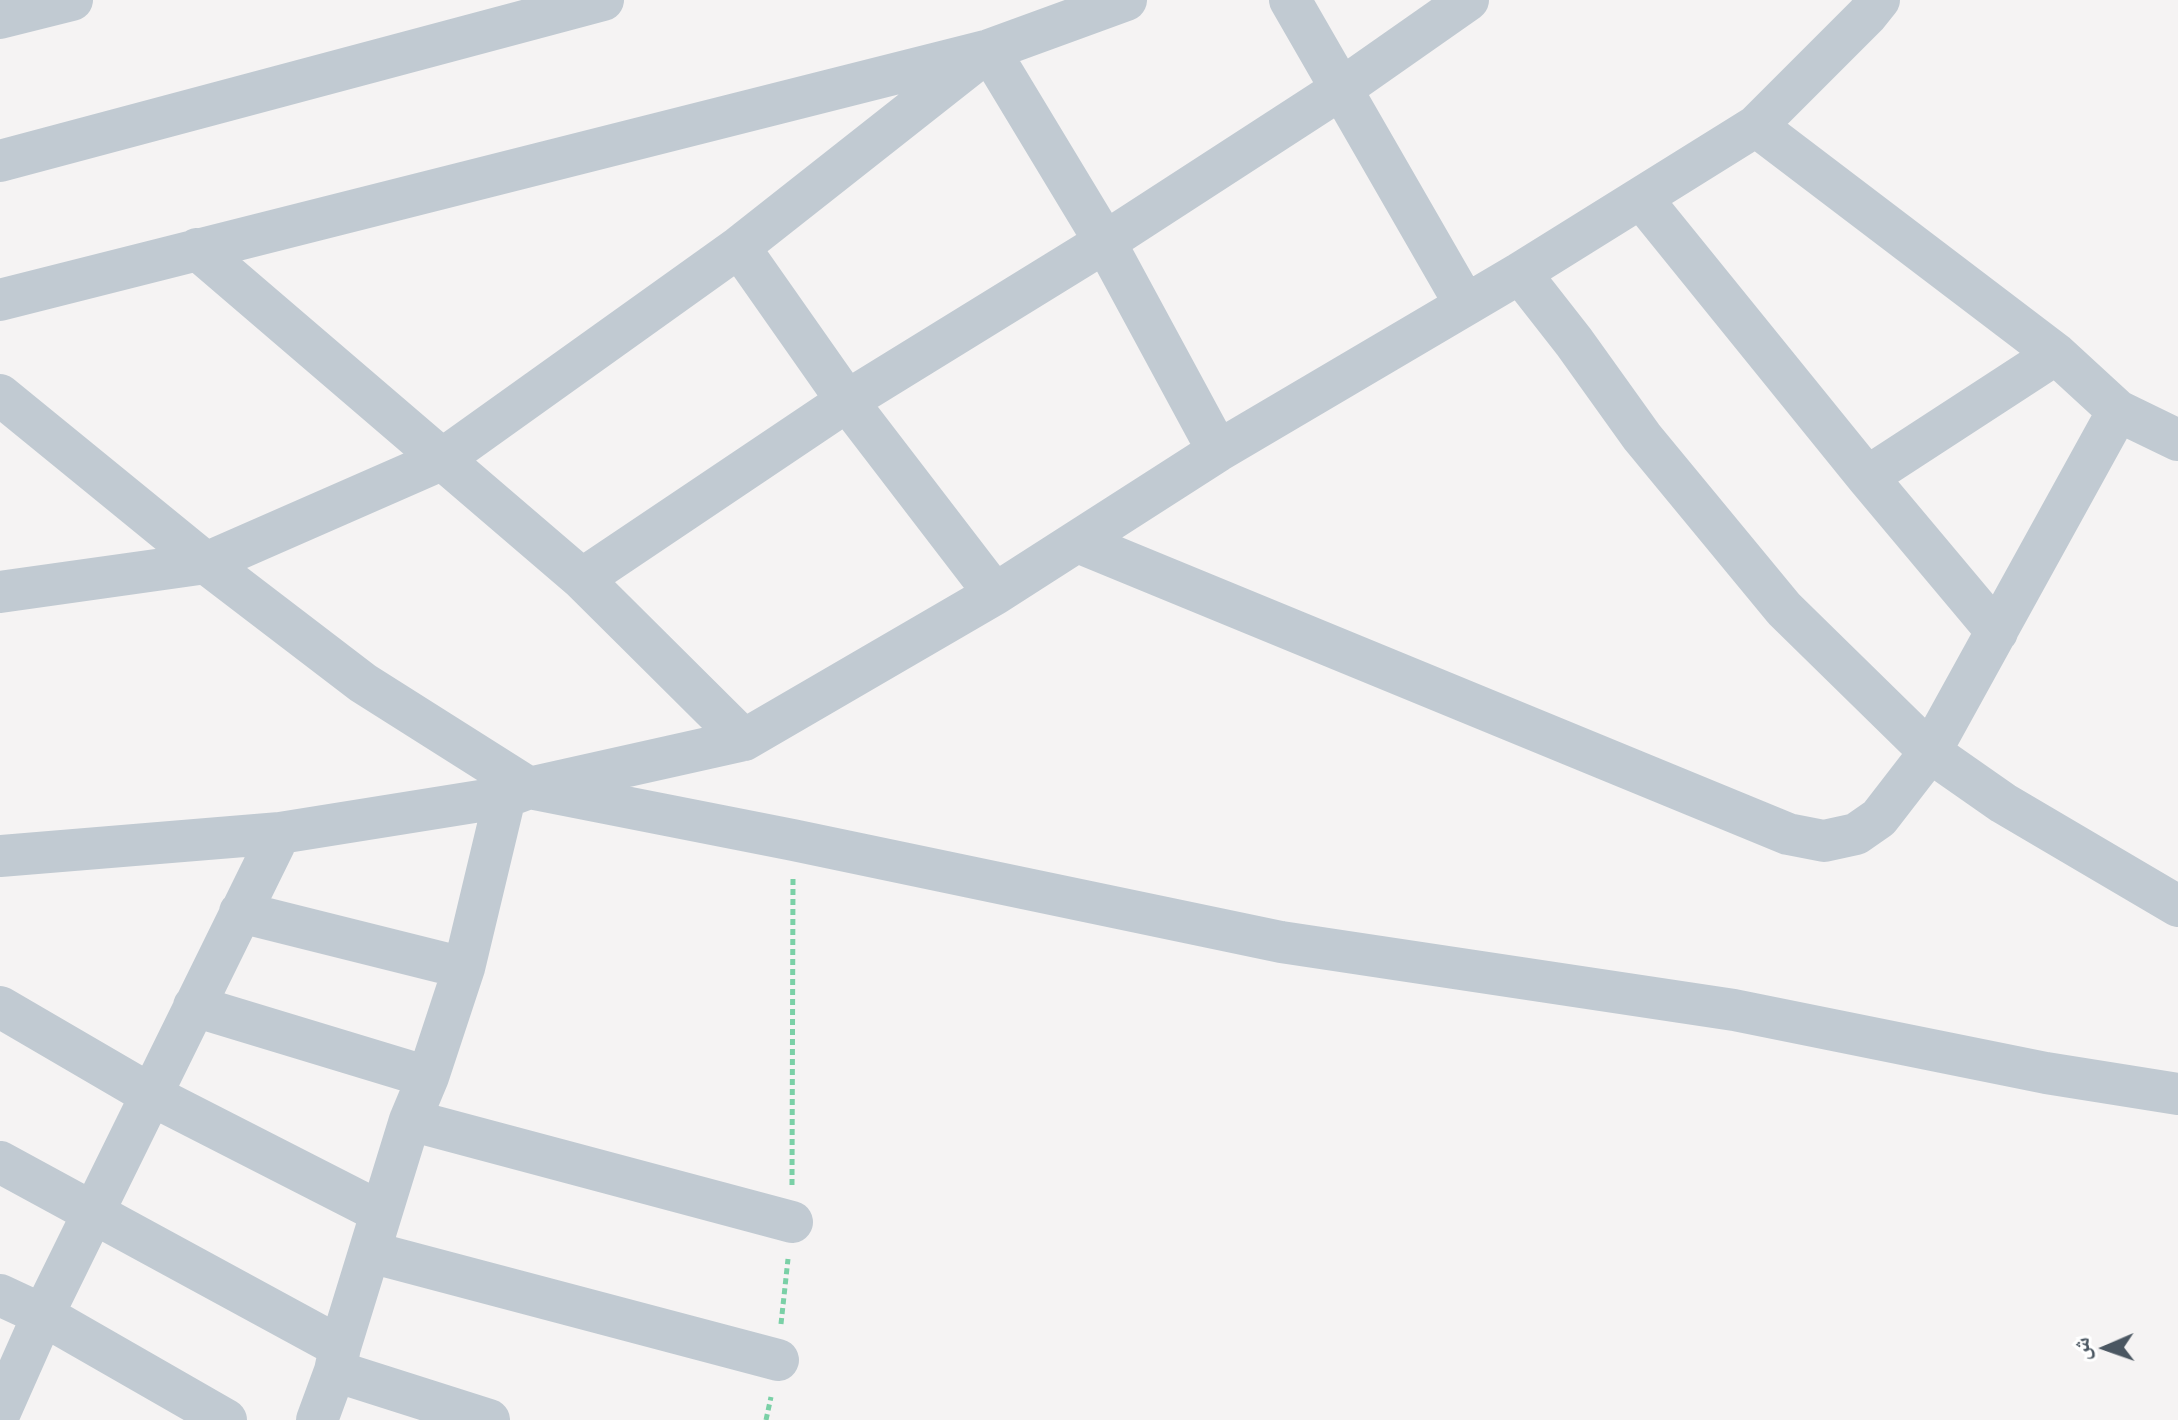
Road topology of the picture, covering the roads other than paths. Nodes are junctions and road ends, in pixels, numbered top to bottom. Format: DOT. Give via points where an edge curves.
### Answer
graph roads {
  1 [pos="72,0"];
  2 [pos="603,0"];
  3 [pos="1126,0"];
  4 [pos="1290,0"];
  5 [pos="1468,0"];
  6 [pos="1879,0"];
  7 [pos="0,18"];
  8 [pos="989,50"];
  9 [pos="1341,89"];
  10 [pos="1756,126"];
  11 [pos="0,161"];
  12 [pos="1641,198"];
  13 [pos="1105,242"];
  14 [pos="739,247"];
  15 [pos="197,249"];
  16 [pos="1520,273"];
  17 [pos="0,300"];
  18 [pos="1465,304"];
  19 [pos="2056,354"];
  20 [pos="0,395"];
  21 [pos="847,401"];
  22 [pos="2118,411"];
  23 [pos="2178,440"];
  24 [pos="1218,451"];
  25 [pos="441,460"];
  26 [pos="1867,477"];
  27 [pos="1078,542"];
  28 [pos="206,563"];
  29 [pos="582,579"];
  30 [pos="0,592"];
  31 [pos="995,594"];
  32 [pos="1997,632"];
  33 [pos="744,740"];
  34 [pos="1930,752"];
  35 [pos="517,792"];
  36 [pos="280,833"];
  37 [pos="2,860"];
  38 [pos="2178,906"];
  39 [pos="240,912"];
  40 [pos="464,968"];
  41 [pos="194,1006"];
  42 [pos="0,1007"];
  43 [pos="428,1077"];
  44 [pos="2178,1094"];
  45 [pos="151,1095"];
  46 [pos="410,1120"];
  47 [pos="0,1162"];
  48 [pos="380,1212"];
  49 [pos="93,1213"];
  50 [pos="792,1222"];
  51 [pos="370,1252"];
  52 [pos="0,1295"];
  53 [pos="43,1315"];
  54 [pos="337,1359"];
  55 [pos="778,1360"];
  56 [pos="0,1412"];
  57 [pos="226,1420"];
  58 [pos="317,1420"];
  59 [pos="489,1420"];
  1 -- 7 [label="street"];
  2 -- 11 [label="street"];
  3 -- 8 [label="street"];
  4 -- 9 [label="street"];
  5 -- 9 [label="street"];
  6 -- 10 [label="street"];
  8 -- 13 [label="street"];
  8 -- 14 [label="street"];
  8 -- 15 [label="street"];
  9 -- 13 [label="street"];
  9 -- 18 [label="street"];
  10 -- 12 [label="street"];
  10 -- 19 [label="street"];
  12 -- 16 [label="street"];
  12 -- 26 [label="street"];
  13 -- 21 [label="street"];
  13 -- 24 [label="street"];
  14 -- 21 [label="street"];
  14 -- 25 [label="street"];
  15 -- 17 [label="street"];
  15 -- 25 [label="street"];
  16 -- 18 [label="street"];
  16 -- 34 [label="street" via="1642,437 1784,609"];
  18 -- 24 [label="street"];
  19 -- 22 [label="street"];
  19 -- 26 [label="street"];
  20 -- 28 [label="street"];
  21 -- 29 [label="street"];
  21 -- 31 [label="street"];
  22 -- 23 [label="street"];
  22 -- 32 [label="street"];
  24 -- 27 [label="street"];
  25 -- 28 [label="street"];
  25 -- 29 [label="street"];
  26 -- 32 [label="street"];
  27 -- 31 [label="street"];
  27 -- 34 [label="street" via="1788,834 1824,841 1856,834 1879,818"];
  28 -- 30 [label="street"];
  28 -- 35 [label="street"];
  29 -- 33 [label="street"];
  31 -- 33 [label="street"];
  32 -- 34 [label="street"];
  33 -- 35 [label="street"];
  34 -- 38 [label="street" via="2003,803"];
  35 -- 36 [label="street"];
  35 -- 40 [label="street"];
  35 -- 44 [label="street" via="793,840 1281,942 1734,1010"];
  36 -- 37 [label="street"];
  36 -- 39 [label="street"];
  39 -- 40 [label="street"];
  39 -- 41 [label="street"];
  40 -- 43 [label="street"];
  41 -- 43 [label="street"];
  41 -- 45 [label="street"];
  42 -- 45 [label="street"];
  43 -- 46 [label="street"];
  45 -- 48 [label="street"];
  45 -- 49 [label="street"];
  46 -- 48 [label="street"];
  46 -- 50 [label="street"];
  47 -- 49 [label="street"];
  48 -- 51 [label="street"];
  49 -- 53 [label="street"];
  49 -- 54 [label="street"];
  51 -- 54 [label="street"];
  51 -- 55 [label="street"];
  52 -- 53 [label="street"];
  53 -- 56 [label="street"];
  53 -- 57 [label="street"];
  54 -- 58 [label="street"];
  54 -- 59 [label="street"];
}
